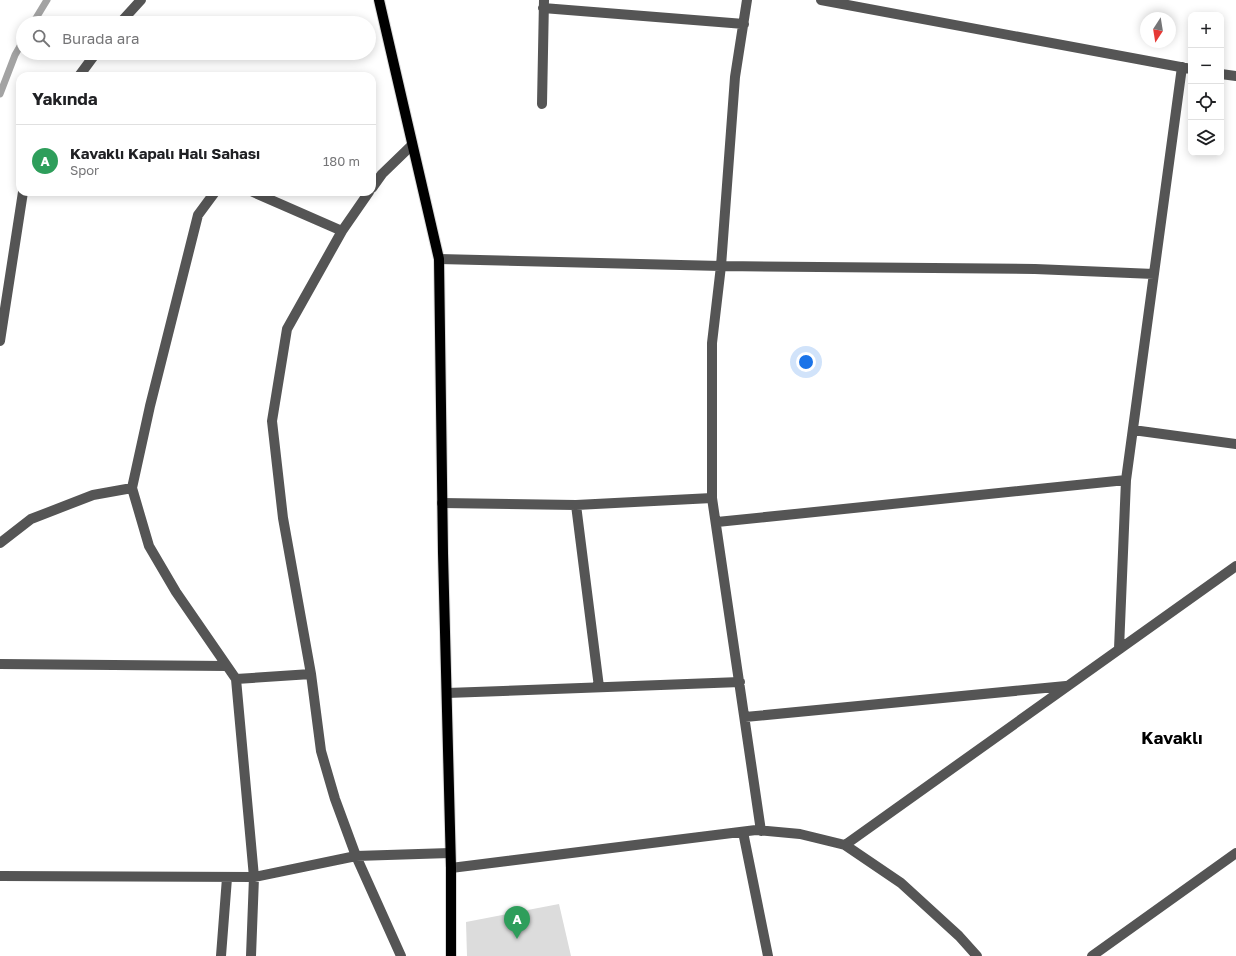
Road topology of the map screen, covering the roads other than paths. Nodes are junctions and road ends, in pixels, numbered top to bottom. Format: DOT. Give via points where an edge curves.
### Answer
graph roads {
  1 [pos="141,0"];
  2 [pos="379,0"];
  3 [pos="747,0"];
  4 [pos="821,0"];
  5 [pos="544,4"];
  6 [pos="126,16"];
  7 [pos="744,24"];
  8 [pos="91,60"];
  9 [pos="1186,68"];
  10 [pos="81,72"];
  11 [pos="1224,74"];
  12 [pos="1236,76"];
  13 [pos="542,104"];
  14 [pos="412,145"];
  15 [pos="376,182"];
  16 [pos="22,196"];
  17 [pos="211,196"];
  18 [pos="263,196"];
  19 [pos="366,196"];
  20 [pos="342,231"];
  21 [pos="439,259"];
  22 [pos="721,266"];
  23 [pos="1154,274"];
  24 [pos="0,341"];
  25 [pos="1133,430"];
  26 [pos="1236,444"];
  27 [pos="1126,480"];
  28 [pos="132,488"];
  29 [pos="712,498"];
  30 [pos="442,503"];
  31 [pos="576,505"];
  32 [pos="717,522"];
  33 [pos="0,542"];
  34 [pos="1236,566"];
  35 [pos="1119,649"];
  36 [pos="0,664"];
  37 [pos="228,666"];
  38 [pos="311,674"];
  39 [pos="236,679"];
  40 [pos="740,682"];
  41 [pos="1067,686"];
  42 [pos="599,687"];
  43 [pos="446,693"];
  44 [pos="745,717"];
  45 [pos="761,831"];
  46 [pos="743,832"];
  47 [pos="845,845"];
  48 [pos="450,853"];
  49 [pos="1236,853"];
  50 [pos="356,856"];
  51 [pos="451,868"];
  52 [pos="0,876"];
  53 [pos="227,878"];
  54 [pos="254,878"];
  55 [pos="220,956"];
  56 [pos="251,956"];
  57 [pos="401,956"];
  58 [pos="451,956"];
  59 [pos="768,956"];
  60 [pos="977,956"];
  61 [pos="1092,956"];
  1 -- 6 [label="street"];
  2 -- 14 [label="main road"];
  3 -- 7 [label="street"];
  4 -- 9 [label="street"];
  5 -- 7 [label="street"];
  5 -- 13 [label="street"];
  7 -- 22 [label="street" via="735,76"];
  8 -- 10 [label="street"];
  9 -- 23 [label="street"];
  11 -- 12 [label="street"];
  14 -- 15 [label="street"];
  14 -- 21 [label="main road"];
  16 -- 24 [label="street"];
  17 -- 28 [label="street" via="198,214"];
  18 -- 20 [label="street"];
  19 -- 20 [label="street"];
  20 -- 38 [label="street" via="287,329 272,420 282,518"];
  21 -- 22 [label="street"];
  21 -- 30 [label="main road"];
  22 -- 23 [label="street" via="1035,269"];
  22 -- 29 [label="street" via="712,343"];
  23 -- 25 [label="street"];
  25 -- 26 [label="street"];
  25 -- 27 [label="street"];
  27 -- 32 [label="street"];
  27 -- 35 [label="street"];
  28 -- 33 [label="street" via="93,495 31,519"];
  28 -- 37 [label="street" via="149,546 176,592"];
  29 -- 31 [label="street"];
  29 -- 32 [label="street"];
  30 -- 31 [label="street"];
  30 -- 43 [label="main road"];
  31 -- 42 [label="street"];
  32 -- 40 [label="street"];
  34 -- 35 [label="street"];
  35 -- 41 [label="street"];
  36 -- 37 [label="street"];
  37 -- 39 [label="street"];
  38 -- 39 [label="street"];
  38 -- 50 [label="street" via="321,751 334,799"];
  39 -- 54 [label="street"];
  40 -- 42 [label="street"];
  40 -- 44 [label="street"];
  41 -- 44 [label="street"];
  41 -- 47 [label="street"];
  42 -- 43 [label="street"];
  43 -- 48 [label="main road"];
  44 -- 45 [label="street"];
  45 -- 46 [label="street"];
  45 -- 47 [label="street" via="800,834"];
  46 -- 51 [label="street"];
  46 -- 59 [label="street"];
  47 -- 60 [label="street" via="901,883"];
  48 -- 50 [label="street"];
  48 -- 51 [label="main road"];
  49 -- 61 [label="street"];
  50 -- 54 [label="street"];
  50 -- 57 [label="street"];
  51 -- 58 [label="main road"];
  52 -- 53 [label="street"];
  53 -- 54 [label="street"];
  53 -- 55 [label="street"];
  54 -- 56 [label="street"];
}
